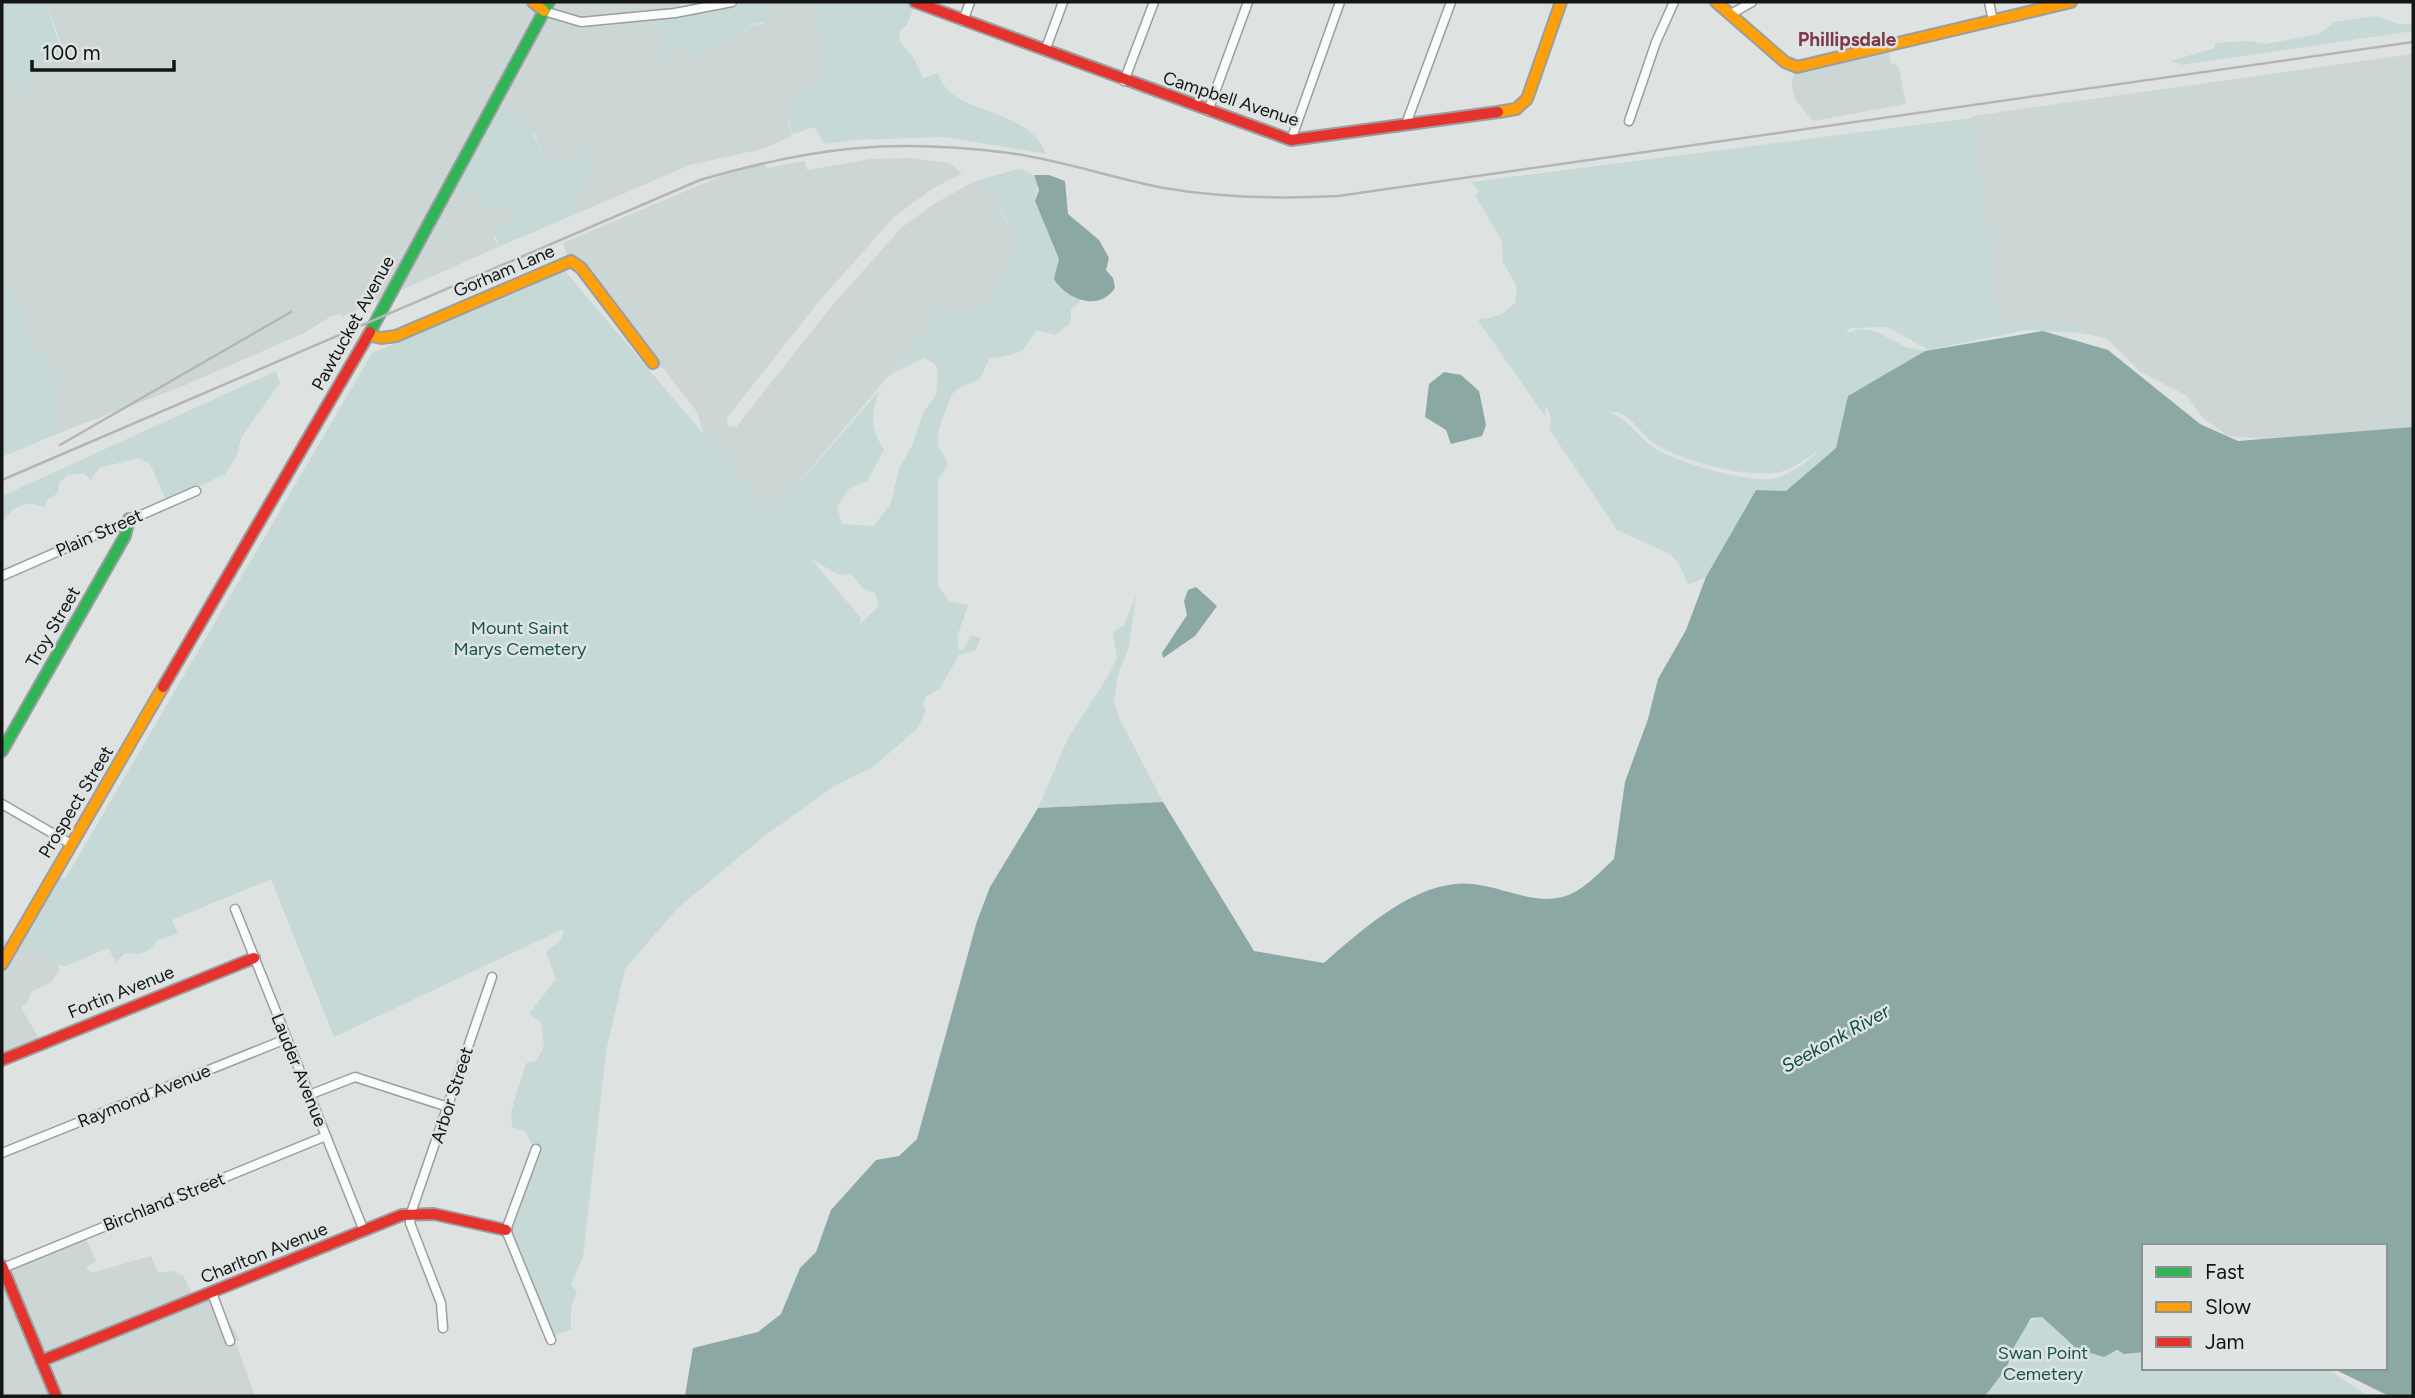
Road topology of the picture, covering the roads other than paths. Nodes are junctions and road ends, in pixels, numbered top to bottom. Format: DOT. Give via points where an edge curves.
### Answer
graph roads {
  1 [pos="533,2"];
  2 [pos="680,2"];
  3 [pos="732,2"];
  4 [pos="915,2"];
  5 [pos="970,2"];
  6 [pos="1063,2"];
  7 [pos="1154,2"];
  8 [pos="1248,2"];
  9 [pos="1340,2"];
  10 [pos="1451,2"];
  11 [pos="1562,2"];
  12 [pos="1674,2"];
  13 [pos="1716,2"];
  14 [pos="1752,2"];
  15 [pos="1989,2"];
  16 [pos="2071,2"];
  17 [pos="546,6"];
  18 [pos="675,13"];
  19 [pos="1731,14"];
  20 [pos="963,21"];
  21 [pos="1993,21"];
  22 [pos="1045,51"];
  23 [pos="1124,81"];
  24 [pos="1208,111"];
  25 [pos="1629,121"];
  26 [pos="1406,124"];
  27 [pos="1291,140"];
  28 [pos="368,335"];
  29 [pos="653,363"];
  30 [pos="196,491"];
  31 [pos="129,519"];
  32 [pos="2,576"];
  33 [pos="182,658"];
  34 [pos="2,751"];
  35 [pos="2,803"];
  36 [pos="71,844"];
  37 [pos="234,909"];
  38 [pos="254,958"];
  39 [pos="2,964"];
  40 [pos="492,977"];
  41 [pos="286,1039"];
  42 [pos="2,1060"];
  43 [pos="309,1095"];
  44 [pos="448,1107"];
  45 [pos="326,1136"];
  46 [pos="536,1149"];
  47 [pos="2,1153"];
  48 [pos="411,1213"];
  49 [pos="506,1230"];
  50 [pos="364,1231"];
  51 [pos="2,1267"];
  52 [pos="212,1293"];
  53 [pos="443,1328"];
  54 [pos="551,1340"];
  55 [pos="230,1341"];
  56 [pos="41,1361"];
  57 [pos="56,1396"];
  1 -- 17 [label="street"];
  2 -- 18 [label="street"];
  3 -- 18 [label="street"];
  4 -- 20 [label="street, Campbell Avenue"];
  5 -- 20 [label="street"];
  6 -- 22 [label="street"];
  7 -- 23 [label="street"];
  8 -- 24 [label="street"];
  9 -- 27 [label="street"];
  10 -- 26 [label="street"];
  11 -- 26 [label="street, Campbell Avenue" via="1523,105 1502,112"];
  12 -- 25 [label="street"];
  13 -- 19 [label="street"];
  14 -- 19 [label="street"];
  15 -- 21 [label="street"];
  16 -- 21 [label="street"];
  17 -- 18 [label="street" via="580,22"];
  17 -- 28 [label="street, Pawtucket Avenue"];
  19 -- 21 [label="street" via="1785,62 1797,67"];
  20 -- 22 [label="street, Campbell Avenue"];
  22 -- 23 [label="street, Campbell Avenue"];
  23 -- 24 [label="street, Campbell Avenue"];
  24 -- 27 [label="street, Campbell Avenue"];
  26 -- 27 [label="street, Campbell Avenue"];
  28 -- 29 [label="street, Gorham Lane" via="396,336 571,261"];
  28 -- 33 [label="street, Pawtucket Avenue"];
  30 -- 31 [label="street, Plain Street"];
  31 -- 32 [label="street, Plain Street"];
  31 -- 34 [label="street, Troy Street" via="125,536"];
  33 -- 36 [label="street, Prospect Street"];
  35 -- 36 [label="street"];
  36 -- 39 [label="street, Prospect Street"];
  37 -- 38 [label="street, Lauder Avenue"];
  38 -- 41 [label="street, Lauder Avenue"];
  38 -- 42 [label="street, Fortin Avenue"];
  40 -- 44 [label="street, Arbor Street"];
  41 -- 43 [label="street, Lauder Avenue"];
  41 -- 47 [label="street, Raymond Avenue"];
  43 -- 44 [label="street" via="355,1077"];
  43 -- 45 [label="street, Lauder Avenue"];
  44 -- 48 [label="street, Arbor Street"];
  45 -- 50 [label="street, Lauder Avenue"];
  45 -- 51 [label="street, Birchland Street"];
  46 -- 49 [label="street"];
  48 -- 49 [label="street, Charlton Avenue"];
  48 -- 50 [label="street, Charlton Avenue"];
  48 -- 53 [label="street" via="410,1223 441,1303"];
  49 -- 54 [label="street"];
  50 -- 52 [label="street, Charlton Avenue"];
  51 -- 56 [label="street"];
  52 -- 55 [label="street"];
  52 -- 56 [label="street, Charlton Avenue"];
  56 -- 57 [label="street"];
}
